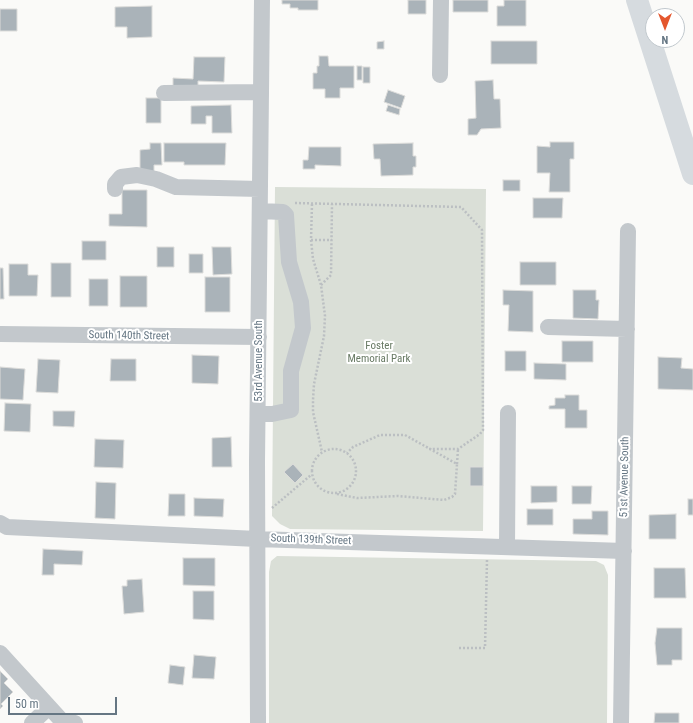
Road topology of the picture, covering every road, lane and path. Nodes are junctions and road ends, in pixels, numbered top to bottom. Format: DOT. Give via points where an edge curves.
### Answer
graph roads {
  1 [pos="262,0"];
  2 [pos="441,0"];
  3 [pos="637,0"];
  4 [pos="440,76"];
  5 [pos="261,92"];
  6 [pos="164,93"];
  7 [pos="693,174"];
  8 [pos="260,188"];
  9 [pos="116,189"];
  10 [pos="293,203"];
  11 [pos="332,204"];
  12 [pos="260,211"];
  13 [pos="628,231"];
  14 [pos="311,240"];
  15 [pos="332,240"];
  16 [pos="321,285"];
  17 [pos="548,327"];
  18 [pos="627,329"];
  19 [pos="0,334"];
  20 [pos="259,337"];
  21 [pos="508,413"];
  22 [pos="258,414"];
  23 [pos="429,449"];
  24 [pos="458,449"];
  25 [pos="347,453"];
  26 [pos="457,464"];
  27 [pos="311,475"];
  28 [pos="337,494"];
  29 [pos="271,508"];
  30 [pos="0,523"];
  31 [pos="257,539"];
  32 [pos="487,546"];
  33 [pos="507,547"];
  34 [pos="624,551"];
  35 [pos="459,648"];
  36 [pos="0,653"];
  37 [pos="49,707"];
  38 [pos="32,723"];
  39 [pos="75,723"];
  40 [pos="258,723"];
  41 [pos="621,723"];
  1 -- 5 [label="street, 53rd Avenue South"];
  2 -- 4 [label="street"];
  3 -- 7 [label="highway"];
  5 -- 6 [label="street"];
  5 -- 8 [label="street, 53rd Avenue South"];
  8 -- 9 [label="street" via="176,187 137,175 121,177"];
  8 -- 12 [label="street, 53rd Avenue South"];
  10 -- 11 [label="path"];
  11 -- 15 [label="path"];
  11 -- 24 [label="path" via="461,207 482,230 483,430"];
  12 -- 20 [label="street, 53rd Avenue South"];
  12 -- 22 [label="street" via="283,212 286,215 289,262 302,302 303,328 291,371 291,410"];
  13 -- 18 [label="street, 51st Avenue South"];
  14 -- 15 [label="path"];
  15 -- 16 [label="path" via="331,275"];
  17 -- 18 [label="street"];
  18 -- 34 [label="street, 51st Avenue South"];
  19 -- 20 [label="street, South 140th Street"];
  20 -- 22 [label="street, 53rd Avenue South"];
  21 -- 33 [label="street"];
  22 -- 31 [label="street, 53rd Avenue South"];
  23 -- 24 [label="path"];
  23 -- 25 [label="path" via="405,436 386,434 353,447"];
  23 -- 26 [label="path"];
  24 -- 26 [label="path"];
  25 -- 27 [label="path" via="330,449 322,452 315,458"];
  25 -- 28 [label="path" via="356,468 356,477 352,485"];
  26 -- 28 [label="path" via="455,494 444,500 398,496 357,498"];
  27 -- 28 [label="path" via="320,490"];
  27 -- 29 [label="path"];
  30 -- 31 [label="street, South 139th Street" via="7,527"];
  31 -- 32 [label="street, South 139th Street"];
  31 -- 40 [label="street, 53rd Avenue South"];
  32 -- 33 [label="street, South 139th Street"];
  32 -- 35 [label="path" via="485,648"];
  33 -- 34 [label="street, South 139th Street"];
  34 -- 41 [label="street, 51st Avenue South"];
  36 -- 37 [label="street"];
  37 -- 38 [label="street"];
  37 -- 39 [label="street" via="60,720"];
}
